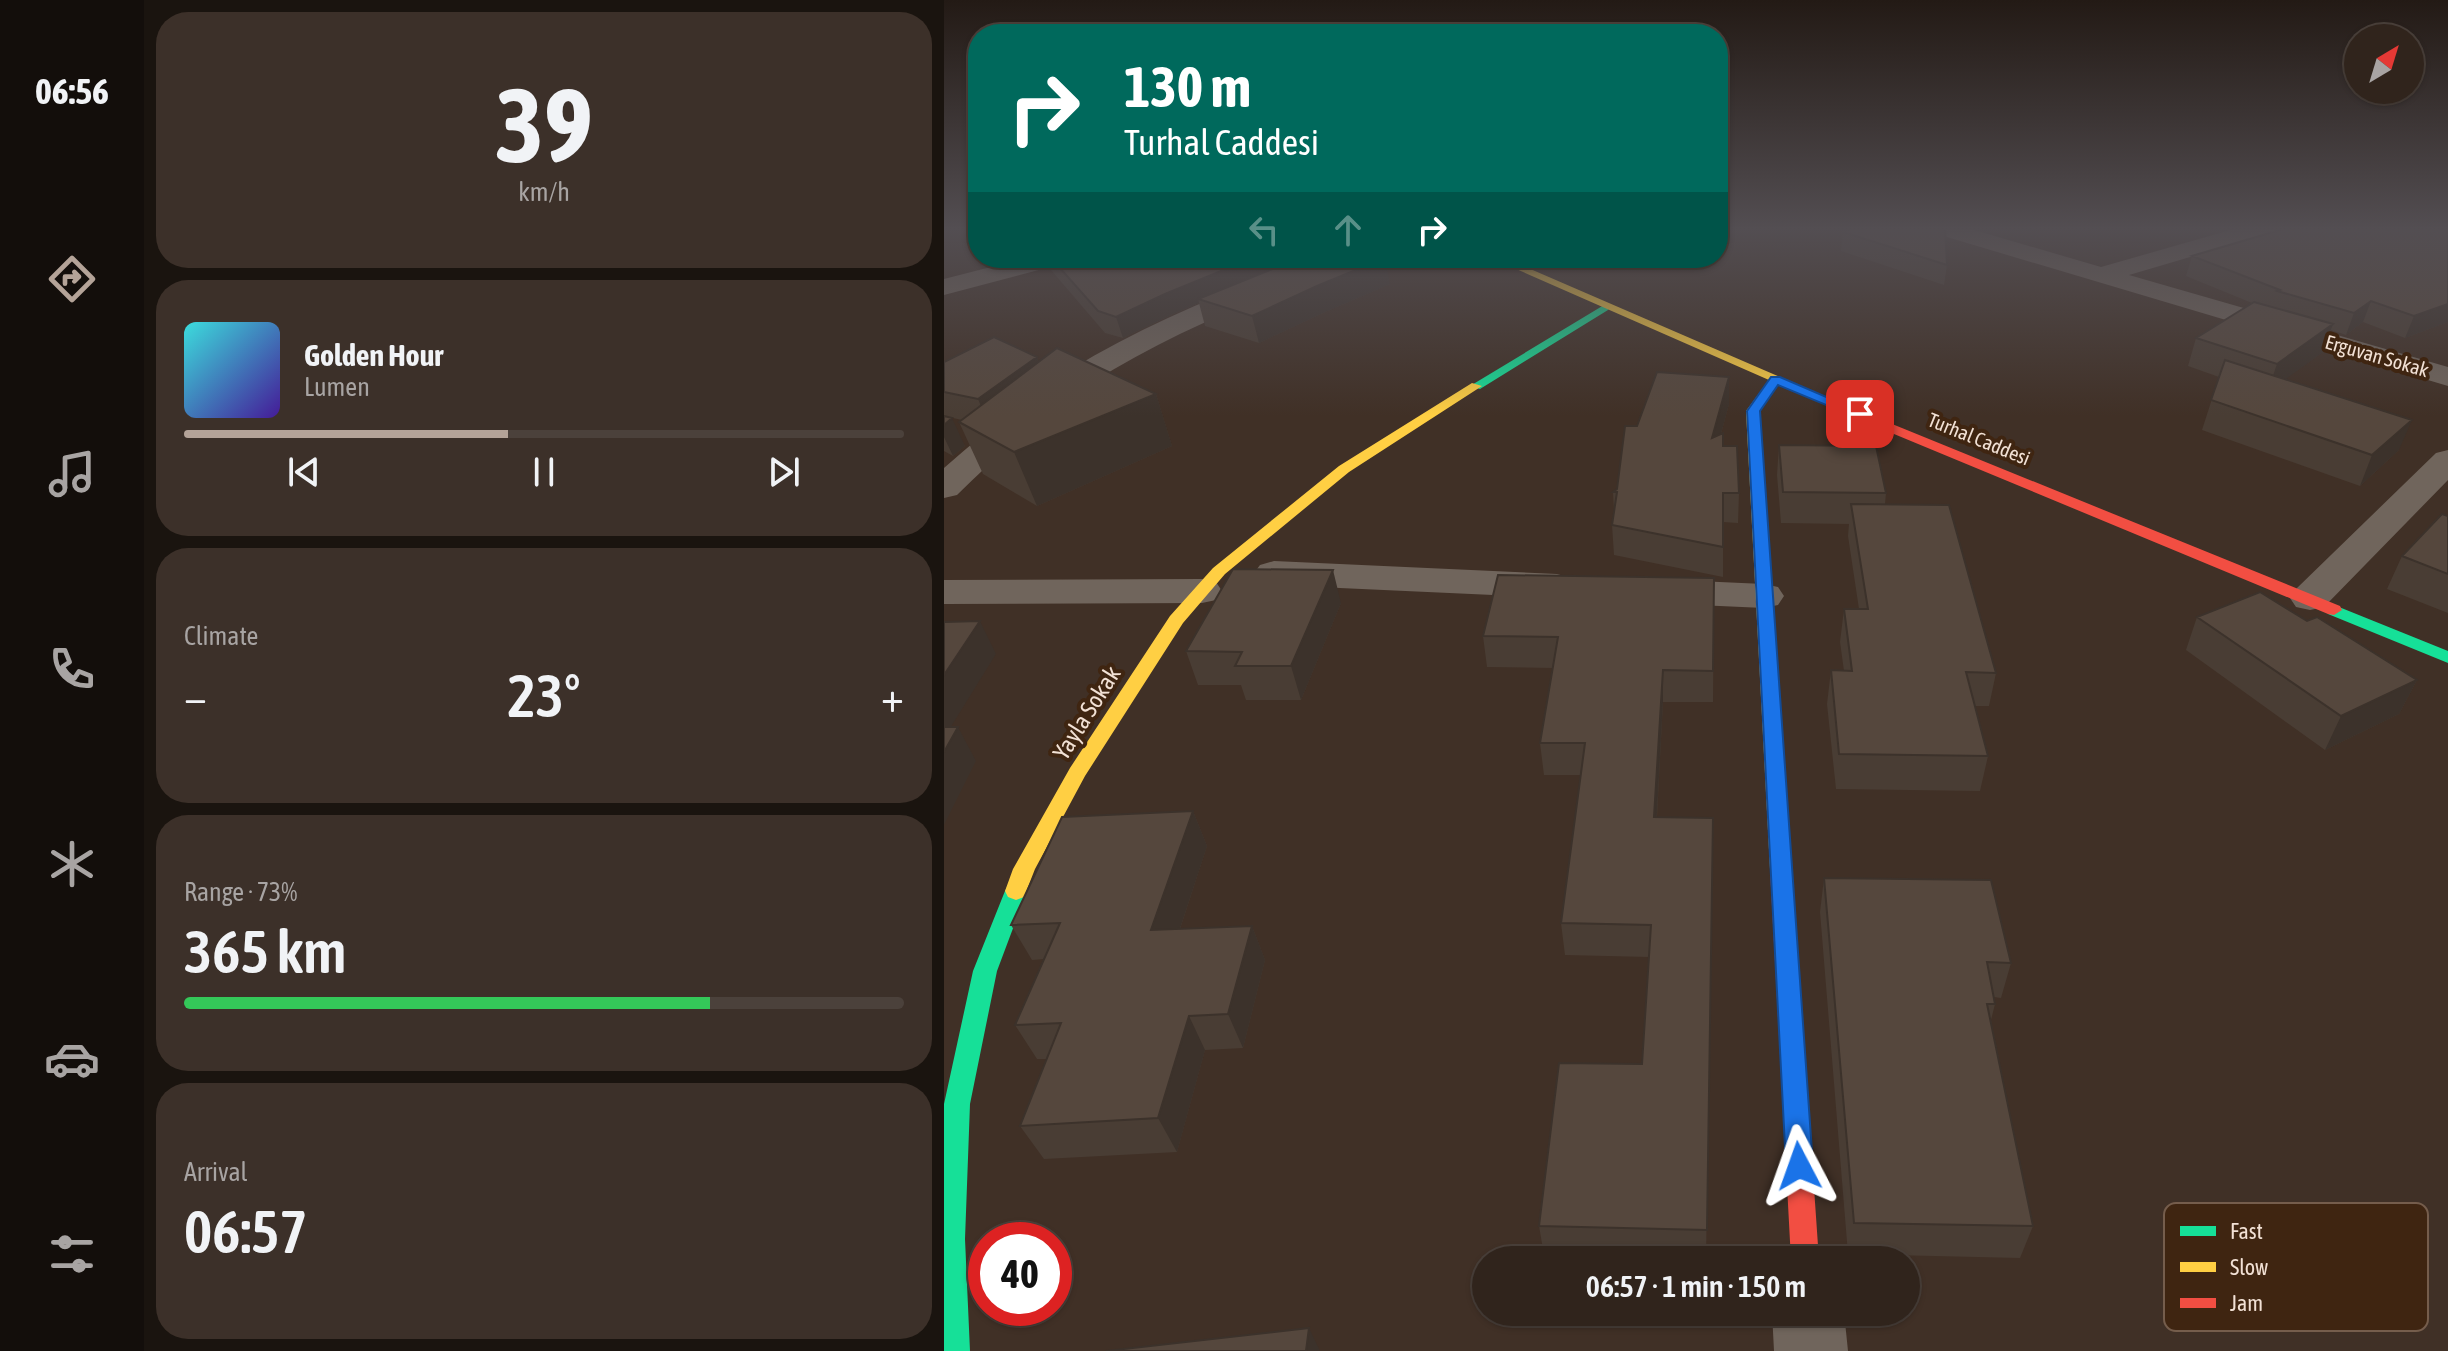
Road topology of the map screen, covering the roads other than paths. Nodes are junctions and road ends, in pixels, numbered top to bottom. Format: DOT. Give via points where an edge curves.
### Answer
graph roads {
  1 [pos="1258,290"];
  2 [pos="1565,290"];
  3 [pos="2152,290"];
  4 [pos="1604,308"];
  5 [pos="2448,377"];
  6 [pos="1775,380"];
  7 [pos="957,431"];
  8 [pos="996,440"];
  9 [pos="2448,460"];
  10 [pos="944,487"];
  11 [pos="1210,581"];
  12 [pos="944,592"];
  13 [pos="1764,596"];
  14 [pos="2310,598"];
  15 [pos="2448,657"];
  16 [pos="1804,1246"];
  17 [pos="1809,1326"];
  18 [pos="955,1351"];
  19 [pos="1811,1351"];
  1 -- 8 [label="street" via="1125,352 1049,398"];
  2 -- 4 [label="street, Turhal Caddesi"];
  3 -- 5 [label="street, Erguvan Sokak"];
  4 -- 6 [label="street, Turhal Caddesi"];
  4 -- 11 [label="street, Yayla Sokak" via="1344,469"];
  6 -- 13 [label="street" via="1753,411"];
  6 -- 14 [label="street, Turhal Caddesi"];
  7 -- 8 [label="street"];
  8 -- 10 [label="street"];
  9 -- 14 [label="street"];
  11 -- 12 [label="street"];
  11 -- 13 [label="street"];
  11 -- 18 [label="street, Yayla Sokak" via="1167,633 1068,788 1024,869 985,971 957,1104 951,1239"];
  13 -- 16 [label="street"];
  14 -- 15 [label="street, Turhal Caddesi"];
  17 -- 19 [label="street"];
}
